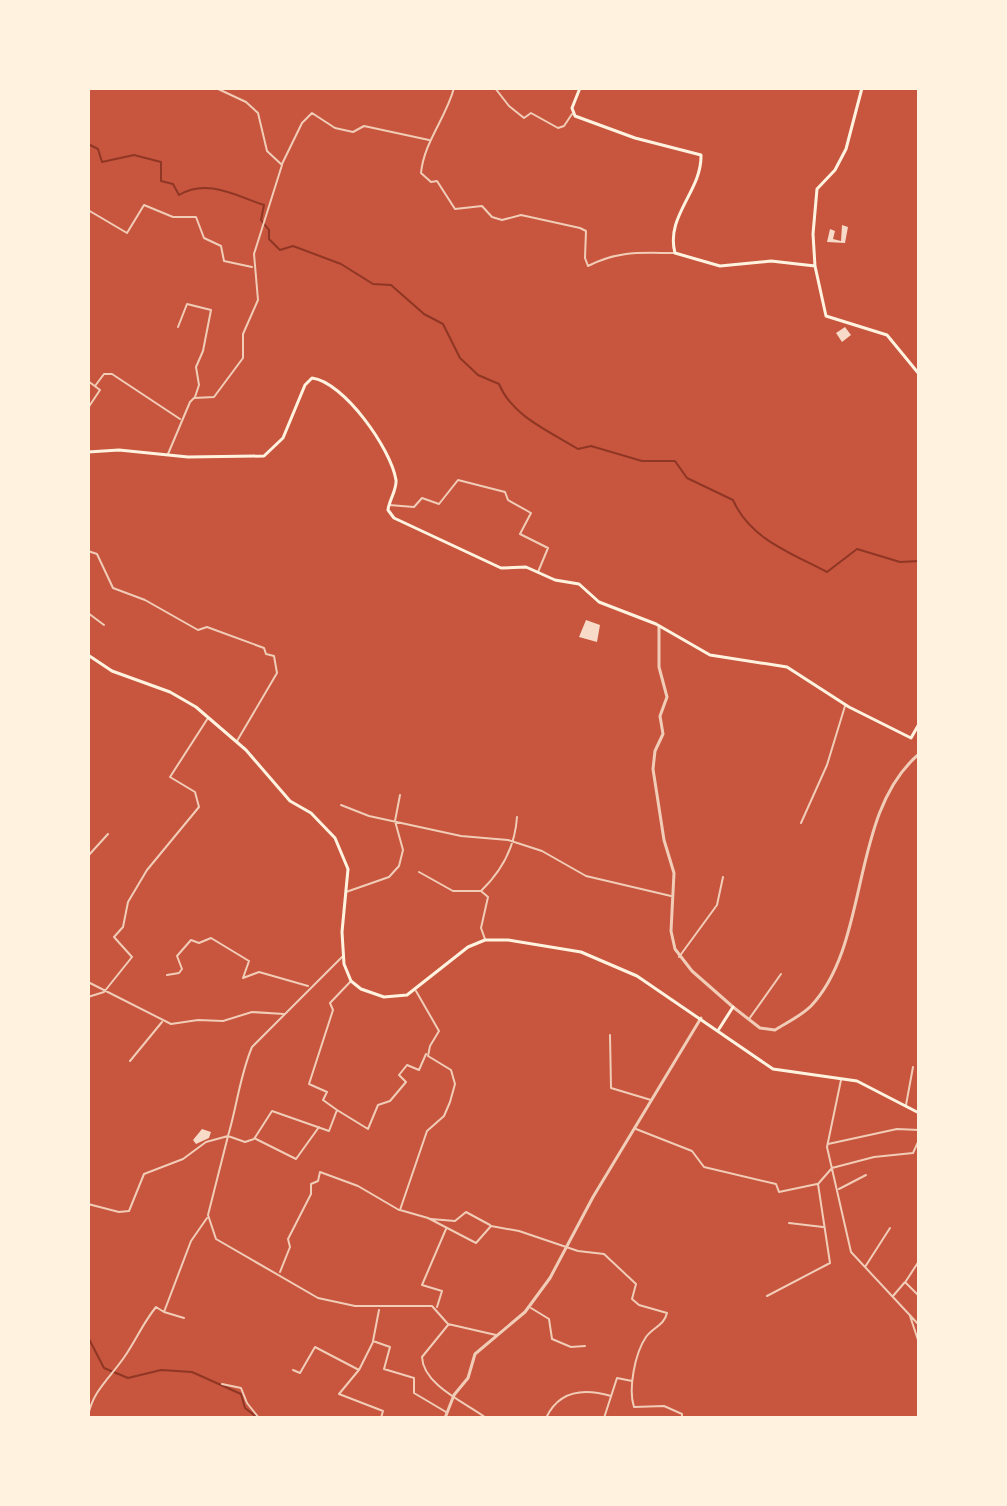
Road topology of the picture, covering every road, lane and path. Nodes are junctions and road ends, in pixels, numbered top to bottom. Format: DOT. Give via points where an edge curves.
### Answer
graph roads {
  1 [pos="216,88"];
  2 [pos="454,88"];
  3 [pos="495,88"];
  4 [pos="580,88"];
  5 [pos="862,88"];
  6 [pos="572,114"];
  7 [pos="430,140"];
  8 [pos="282,165"];
  9 [pos="88,210"];
  10 [pos="675,253"];
  11 [pos="815,266"];
  12 [pos="252,267"];
  13 [pos="178,327"];
  14 [pos="919,374"];
  15 [pos="88,381"];
  16 [pos="95,386"];
  17 [pos="194,398"];
  18 [pos="88,408"];
  19 [pos="181,420"];
  20 [pos="88,452"];
  21 [pos="168,455"];
  22 [pos="388,505"];
  23 [pos="88,551"];
  24 [pos="538,572"];
  25 [pos="88,613"];
  26 [pos="104,625"];
  27 [pos="659,627"];
  28 [pos="88,655"];
  29 [pos="846,705"];
  30 [pos="208,717"];
  31 [pos="919,724"];
  32 [pos="911,738"];
  33 [pos="919,740"];
  34 [pos="237,741"];
  35 [pos="919,754"];
  36 [pos="400,795"];
  37 [pos="341,805"];
  38 [pos="517,817"];
  39 [pos="395,821"];
  40 [pos="801,823"];
  41 [pos="108,834"];
  42 [pos="515,842"];
  43 [pos="88,856"];
  44 [pos="419,872"];
  45 [pos="723,877"];
  46 [pos="481,891"];
  47 [pos="345,892"];
  48 [pos="672,897"];
  49 [pos="485,940"];
  50 [pos="344,956"];
  51 [pos="679,957"];
  52 [pos="781,974"];
  53 [pos="167,975"];
  54 [pos="351,981"];
  55 [pos="88,982"];
  56 [pos="310,986"];
  57 [pos="416,991"];
  58 [pos="104,992"];
  59 [pos="88,997"];
  60 [pos="733,1007"];
  61 [pos="285,1015"];
  62 [pos="701,1018"];
  63 [pos="749,1019"];
  64 [pos="162,1021"];
  65 [pos="719,1029"];
  66 [pos="610,1035"];
  67 [pos="430,1046"];
  68 [pos="130,1061"];
  69 [pos="913,1067"];
  70 [pos="841,1079"];
  71 [pos="653,1101"];
  72 [pos="906,1105"];
  73 [pos="337,1110"];
  74 [pos="919,1113"];
  75 [pos="319,1127"];
  76 [pos="636,1129"];
  77 [pos="919,1130"];
  78 [pos="228,1136"];
  79 [pos="255,1138"];
  80 [pos="919,1140"];
  81 [pos="828,1144"];
  82 [pos="832,1168"];
  83 [pos="866,1175"];
  84 [pos="818,1184"];
  85 [pos="837,1190"];
  86 [pos="88,1204"];
  87 [pos="400,1210"];
  88 [pos="208,1218"];
  89 [pos="428,1218"];
  90 [pos="789,1223"];
  91 [pos="491,1226"];
  92 [pos="825,1227"];
  93 [pos="447,1228"];
  94 [pos="890,1228"];
  95 [pos="568,1245"];
  96 [pos="919,1261"];
  97 [pos="865,1267"];
  98 [pos="280,1273"];
  99 [pos="905,1282"];
  100 [pos="767,1296"];
  101 [pos="892,1296"];
  102 [pos="919,1296"];
  103 [pos="380,1308"];
  104 [pos="530,1308"];
  105 [pos="436,1309"];
  106 [pos="164,1312"];
  107 [pos="910,1315"];
  108 [pos="184,1318"];
  109 [pos="448,1324"];
  110 [pos="919,1325"];
  111 [pos="496,1335"];
  112 [pos="373,1341"];
  113 [pos="919,1343"];
  114 [pos="585,1346"];
  115 [pos="293,1370"];
  116 [pos="359,1370"];
  117 [pos="633,1382"];
  118 [pos="222,1384"];
  119 [pos="454,1395"];
  120 [pos="611,1396"];
  121 [pos="447,1413"];
  122 [pos="88,1416"];
  123 [pos="259,1418"];
  124 [pos="381,1418"];
  125 [pos="445,1418"];
  126 [pos="486,1418"];
  127 [pos="546,1418"];
  128 [pos="604,1418"];
  129 [pos="682,1418"];
  1 -- 8 [label="street" via="258,113 267,151"];
  2 -- 7 [label="street"];
  3 -- 6 [label="street" via="524,118 531,113 558,128"];
  4 -- 6 [label="main road"];
  5 -- 11 [label="main road" via="846,149 817,189"];
  6 -- 10 [label="main road" via="701,155 675,220"];
  7 -- 8 [label="street" via="364,126 353,132 335,128 312,113"];
  7 -- 10 [label="street" via="421,173 437,181 455,209 482,206 497,219 521,215 580,228 586,231 588,266 622,252"];
  8 -- 12 [label="street"];
  9 -- 12 [label="street" via="127,233 144,205 173,217 196,217 204,238 221,246 224,261"];
  10 -- 11 [label="main road" via="720,266 771,261"];
  11 -- 14 [label="main road" via="826,316 887,335"];
  12 -- 17 [label="street" via="258,300 243,334 243,358 214,397"];
  13 -- 17 [label="street" via="187,304 211,310"];
  15 -- 16 [label="street"];
  16 -- 18 [label="street" via="100,390"];
  16 -- 19 [label="street" via="104,374 112,374"];
  17 -- 19 [label="street"];
  19 -- 21 [label="street"];
  20 -- 21 [label="main road"];
  21 -- 22 [label="main road" via="264,456 283,438 305,385 315,378 343,393 375,435 395,477"];
  22 -- 24 [label="main road" via="394,518 480,559 501,568"];
  22 -- 24 [label="street" via="414,507 422,498 439,504 458,480 505,492 508,500 531,513 520,534 548,548"];
  23 -- 34 [label="street" via="97,554 119,591 198,630 207,627 274,656 277,673"];
  24 -- 27 [label="main road" via="579,584 599,602"];
  25 -- 26 [label="street"];
  27 -- 29 [label="main road" via="710,655 787,667"];
  27 -- 48 [label="street" via="659,667 667,697 653,769 674,873"];
  28 -- 30 [label="main road" via="112,671 170,692"];
  29 -- 32 [label="main road"];
  29 -- 40 [label="street"];
  30 -- 34 [label="main road"];
  30 -- 58 [label="street" via="170,777 195,792 199,807 128,902 123,927 114,937 132,957"];
  31 -- 32 [label="main road"];
  32 -- 33 [label="street"];
  34 -- 47 [label="main road" via="290,801 311,813 335,838 347,860"];
  35 -- 63 [label="street" via="882,800 859,893 828,983 810,1007 775,1030 760,1028"];
  36 -- 39 [label="street"];
  37 -- 39 [label="street"];
  38 -- 42 [label="street"];
  39 -- 42 [label="street"];
  39 -- 47 [label="street" via="403,850 399,866 378,882"];
  41 -- 43 [label="street"];
  42 -- 46 [label="street"];
  42 -- 48 [label="street" via="586,876"];
  44 -- 46 [label="street" via="453,891"];
  45 -- 51 [label="street" via="717,905"];
  46 -- 49 [label="street" via="488,897 481,928"];
  47 -- 50 [label="main road"];
  48 -- 51 [label="street" via="671,931"];
  49 -- 57 [label="main road" via="468,947"];
  49 -- 62 [label="main road" via="595,956"];
  50 -- 54 [label="main road"];
  50 -- 56 [label="street"];
  51 -- 60 [label="street"];
  52 -- 63 [label="street"];
  53 -- 56 [label="street" via="182,969 177,956 191,940 211,938 249,961 243,978 259,972"];
  54 -- 57 [label="main road" via="384,997"];
  54 -- 73 [label="street" via="330,1003 333,1010 309,1084 327,1092 323,1100"];
  55 -- 58 [label="street"];
  56 -- 61 [label="street"];
  57 -- 67 [label="street" via="439,1031"];
  58 -- 59 [label="street"];
  58 -- 64 [label="street"];
  60 -- 63 [label="street"];
  60 -- 65 [label="main road"];
  61 -- 64 [label="street" via="252,1012 215,1022"];
  61 -- 78 [label="street" via="246,1058"];
  62 -- 65 [label="main road"];
  62 -- 71 [label="street"];
  64 -- 68 [label="street"];
  65 -- 70 [label="main road" via="773,1069"];
  66 -- 71 [label="street" via="611,1088"];
  67 -- 73 [label="street" via="419,1070 407,1065 399,1075 406,1082 390,1101 378,1105 368,1129"];
  67 -- 87 [label="street" via="428,1056 451,1070 455,1084 444,1116 427,1131"];
  69 -- 72 [label="street"];
  70 -- 72 [label="main road" via="877,1088"];
  70 -- 81 [label="street"];
  71 -- 76 [label="street"];
  72 -- 74 [label="main road"];
  73 -- 75 [label="street" via="329,1131"];
  75 -- 79 [label="street" via="272,1111"];
  75 -- 79 [label="street" via="296,1159"];
  76 -- 84 [label="street" via="692,1151 704,1167 776,1184 779,1192"];
  76 -- 95 [label="street"];
  77 -- 81 [label="street" via="897,1129"];
  78 -- 79 [label="street" via="245,1142"];
  78 -- 86 [label="street" via="144,1174 129,1211"];
  78 -- 88 [label="street"];
  80 -- 82 [label="street" via="913,1153"];
  81 -- 82 [label="street"];
  82 -- 84 [label="street"];
  82 -- 85 [label="street"];
  83 -- 85 [label="street"];
  84 -- 92 [label="street"];
  85 -- 97 [label="street" via="851,1252"];
  87 -- 89 [label="street"];
  87 -- 98 [label="street" via="320,1172 288,1239"];
  88 -- 98 [label="street" via="216,1239"];
  88 -- 106 [label="street" via="191,1241"];
  89 -- 91 [label="street" via="455,1221 466,1212"];
  89 -- 93 [label="street"];
  90 -- 92 [label="street"];
  91 -- 93 [label="street" via="476,1243"];
  91 -- 95 [label="street"];
  92 -- 100 [label="street" via="830,1263"];
  93 -- 105 [label="street" via="422,1285 442,1291"];
  94 -- 97 [label="street"];
  95 -- 104 [label="street"];
  95 -- 117 [label="street" via="604,1254 636,1284 632,1299 667,1313 646,1337"];
  96 -- 99 [label="street"];
  97 -- 101 [label="street"];
  98 -- 103 [label="street" via="318,1298"];
  99 -- 101 [label="street"];
  99 -- 102 [label="street"];
  101 -- 107 [label="street"];
  103 -- 105 [label="street"];
  103 -- 112 [label="street"];
  104 -- 111 [label="street"];
  104 -- 114 [label="street" via="549,1319 552,1339"];
  105 -- 109 [label="street"];
  106 -- 108 [label="street"];
  106 -- 122 [label="street" via="156,1307 143,1322 112,1375 94,1393"];
  107 -- 110 [label="street"];
  107 -- 113 [label="street"];
  109 -- 111 [label="street"];
  109 -- 119 [label="street" via="422,1357 431,1379"];
  111 -- 119 [label="street" via="475,1354 468,1378"];
  112 -- 116 [label="street"];
  112 -- 121 [label="street" via="390,1347 384,1369 414,1378 414,1393"];
  115 -- 116 [label="street" via="300,1373 315,1347"];
  116 -- 124 [label="street" via="339,1394 383,1411"];
  117 -- 120 [label="street" via="617,1378"];
  117 -- 129 [label="street" via="634,1407 664,1406"];
  118 -- 123 [label="street" via="241,1388"];
  119 -- 121 [label="street"];
  119 -- 126 [label="street"];
  120 -- 127 [label="street" via="589,1389 570,1394 553,1402"];
  120 -- 128 [label="street"];
  121 -- 125 [label="street"];
}
